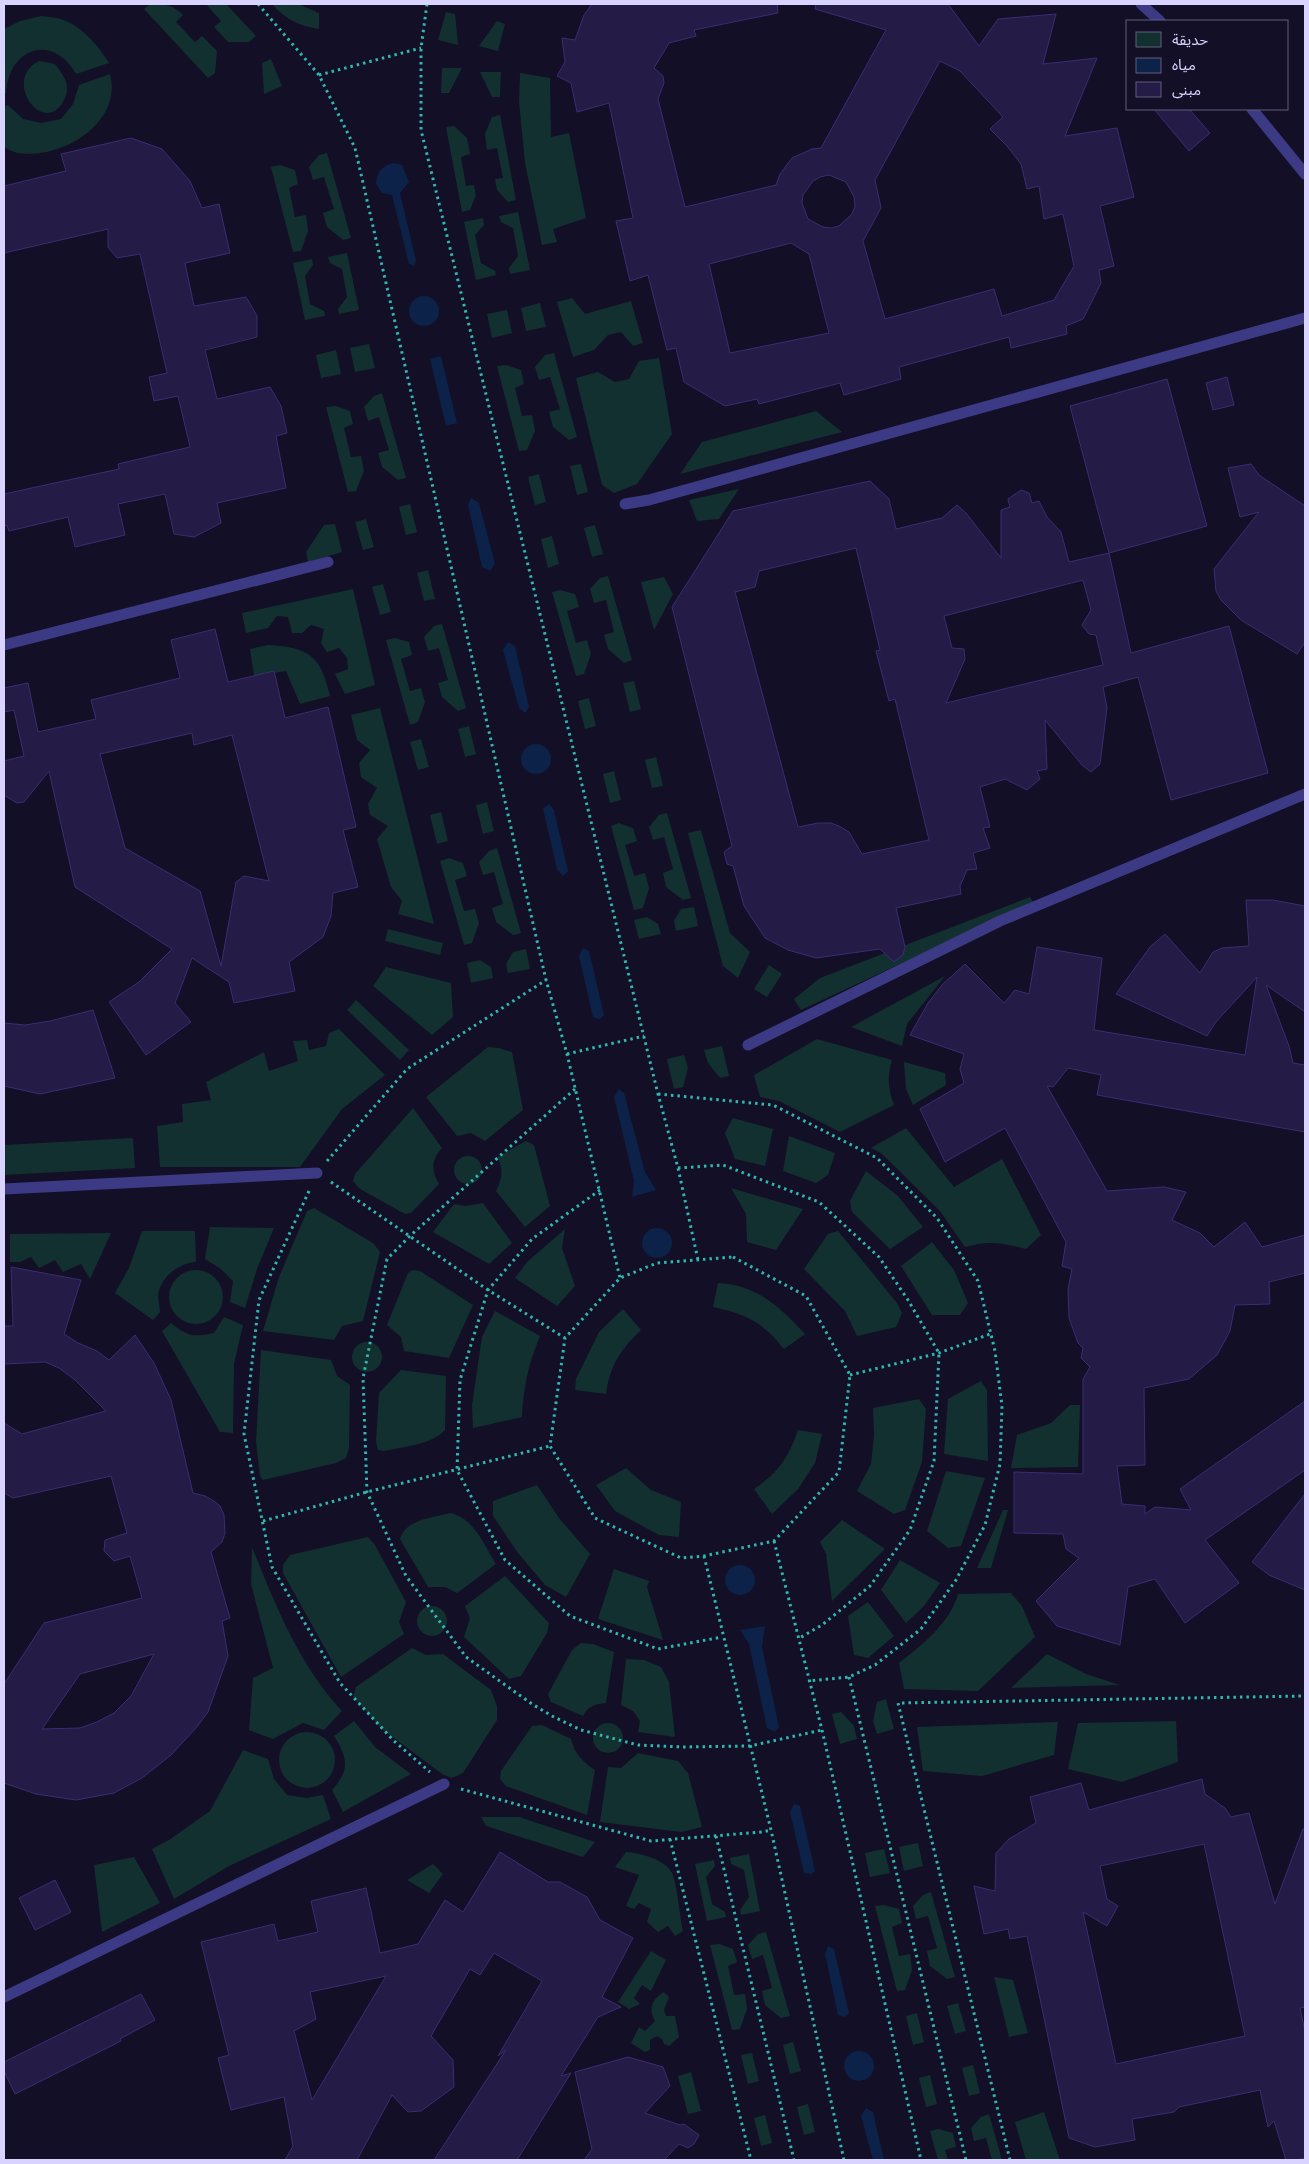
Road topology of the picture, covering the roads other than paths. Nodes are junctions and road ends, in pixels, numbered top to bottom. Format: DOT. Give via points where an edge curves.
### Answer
graph roads {
  1 [pos="1140,4"];
  2 [pos="1159,20"];
  3 [pos="1253,110"];
  4 [pos="1305,174"];
  5 [pos="1305,318"];
  6 [pos="625,504"];
  7 [pos="328,562"];
  8 [pos="4,644"];
  9 [pos="1305,794"];
  10 [pos="748,1045"];
  11 [pos="317,1173"];
  12 [pos="4,1189"];
  13 [pos="444,1784"];
  14 [pos="4,1997"];
  1 -- 2 [label="lane"];
  3 -- 4 [label="lane"];
  5 -- 6 [label="lane"];
  7 -- 8 [label="lane"];
  9 -- 10 [label="lane" via="1000,921"];
  11 -- 12 [label="lane"];
  13 -- 14 [label="lane"];
}
